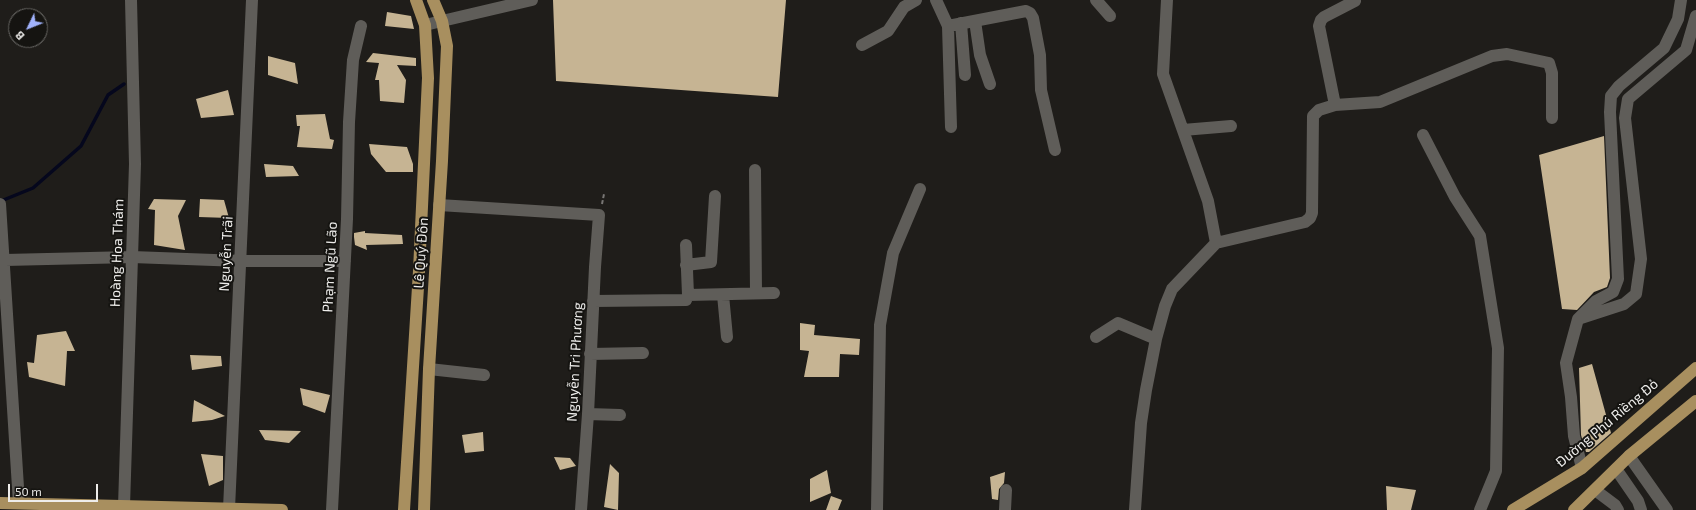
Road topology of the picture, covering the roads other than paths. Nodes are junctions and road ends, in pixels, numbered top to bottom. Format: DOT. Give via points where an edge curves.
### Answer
graph roads {
  1 [pos="131,0"];
  2 [pos="252,0"];
  3 [pos="416,0"];
  4 [pos="433,0"];
  5 [pos="532,0"];
  6 [pos="916,0"];
  7 [pos="936,0"];
  8 [pos="1096,0"];
  9 [pos="1167,0"];
  10 [pos="1681,0"];
  11 [pos="1355,1"];
  12 [pos="1110,16"];
  13 [pos="1696,16"];
  14 [pos="442,21"];
  15 [pos="975,21"];
  16 [pos="961,23"];
  17 [pos="362,26"];
  18 [pos="425,26"];
  19 [pos="948,26"];
  20 [pos="862,45"];
  21 [pos="1650,59"];
  22 [pos="1663,70"];
  23 [pos="966,75"];
  24 [pos="990,84"];
  25 [pos="1335,105"];
  26 [pos="1552,118"];
  27 [pos="1231,126"];
  28 [pos="951,127"];
  29 [pos="1183,130"];
  30 [pos="1423,135"];
  31 [pos="1055,150"];
  32 [pos="755,170"];
  33 [pos="920,189"];
  34 [pos="715,196"];
  35 [pos="0,204"];
  36 [pos="439,206"];
  37 [pos="1216,243"];
  38 [pos="686,246"];
  39 [pos="132,257"];
  40 [pos="5,260"];
  41 [pos="241,261"];
  42 [pos="345,261"];
  43 [pos="686,265"];
  44 [pos="756,293"];
  45 [pos="774,293"];
  46 [pos="688,295"];
  47 [pos="723,295"];
  48 [pos="593,301"];
  49 [pos="1578,319"];
  50 [pos="727,337"];
  51 [pos="1096,337"];
  52 [pos="1156,339"];
  53 [pos="643,353"];
  54 [pos="590,354"];
  55 [pos="1696,368"];
  56 [pos="429,369"];
  57 [pos="484,375"];
  58 [pos="1696,401"];
  59 [pos="588,414"];
  60 [pos="620,415"];
  61 [pos="1630,456"];
  62 [pos="1582,468"];
  63 [pos="1616,470"];
  64 [pos="1006,490"];
  65 [pos="1595,490"];
  66 [pos="0,503"];
  67 [pos="14,505"];
  68 [pos="124,506"];
  69 [pos="104,508"];
  70 [pos="229,509"];
  71 [pos="282,510"];
  72 [pos="332,510"];
  73 [pos="404,510"];
  74 [pos="424,510"];
  75 [pos="581,510"];
  76 [pos="877,510"];
  77 [pos="1005,510"];
  78 [pos="1135,510"];
  79 [pos="1480,510"];
  80 [pos="1513,510"];
  81 [pos="1574,510"];
  82 [pos="1618,510"];
  83 [pos="1641,510"];
  84 [pos="1667,510"];
  1 -- 39 [label="street, Hoàng Hoa Thám" via="135,164"];
  2 -- 41 [label="street, Nguyễn Trãi"];
  3 -- 18 [label="main road, Lê Quý Đôn"];
  4 -- 14 [label="main road, Lê Quý Đôn"];
  5 -- 14 [label="street"];
  6 -- 20 [label="street" via="904,7 888,31"];
  7 -- 19 [label="street"];
  8 -- 12 [label="street"];
  9 -- 29 [label="street" via="1163,74"];
  10 -- 21 [label="street" via="1678,19 1664,48"];
  11 -- 25 [label="street" via="1320,20"];
  13 -- 22 [label="street" via="1686,50"];
  14 -- 18 [label="street"];
  14 -- 36 [label="main road, Lê Quý Đôn" via="447,46"];
  15 -- 16 [label="street"];
  15 -- 24 [label="street" via="980,55"];
  15 -- 31 [label="street" via="1026,11 1033,18 1040,55 1041,90"];
  16 -- 19 [label="street"];
  16 -- 23 [label="street"];
  17 -- 42 [label="street, Phạm Ngũ Lão" via="353,60"];
  18 -- 73 [label="main road, Lê Quý Đôn" via="428,78"];
  19 -- 28 [label="street"];
  21 -- 22 [label="street"];
  21 -- 49 [label="street" via="1611,96 1618,279 1613,292 1596,301"];
  22 -- 49 [label="street" via="1628,99 1625,118 1641,259 1636,294 1624,304"];
  25 -- 26 [label="street" via="1380,102 1492,56 1507,54 1550,62"];
  25 -- 37 [label="street" via="1319,110 1313,116 1310,218 1305,222"];
  27 -- 29 [label="street"];
  29 -- 37 [label="street" via="1208,201"];
  30 -- 79 [label="street" via="1455,197 1480,236 1498,348 1496,471"];
  32 -- 44 [label="street"];
  33 -- 76 [label="street" via="893,253 880,325"];
  34 -- 43 [label="street" via="711,262"];
  35 -- 40 [label="street"];
  36 -- 48 [label="street, Nguyễn Tri Phương" via="599,215"];
  36 -- 56 [label="main road, Lê Quý Đôn"];
  37 -- 52 [label="street" via="1172,289"];
  38 -- 43 [label="street"];
  39 -- 40 [label="street"];
  39 -- 41 [label="street"];
  39 -- 68 [label="street, Hoàng Hoa Thám"];
  40 -- 67 [label="street"];
  41 -- 42 [label="street"];
  41 -- 70 [label="street, Nguyễn Trãi"];
  42 -- 72 [label="street, Phạm Ngũ Lão"];
  43 -- 46 [label="street"];
  44 -- 45 [label="street"];
  44 -- 47 [label="street"];
  46 -- 47 [label="street"];
  46 -- 48 [label="street" via="684,301"];
  47 -- 50 [label="street"];
  48 -- 54 [label="street, Nguyễn Tri Phương"];
  49 -- 62 [label="street" via="1566,363 1574,436"];
  51 -- 52 [label="street" via="1118,323"];
  52 -- 78 [label="street" via="1141,422"];
  53 -- 54 [label="street"];
  54 -- 59 [label="street, Nguyễn Tri Phương"];
  55 -- 62 [label="main road, Đường Phú Riềng Đỏ"];
  56 -- 57 [label="street"];
  56 -- 74 [label="main road, Lê Quý Đôn"];
  58 -- 61 [label="main road"];
  59 -- 60 [label="street"];
  59 -- 75 [label="street, Nguyễn Tri Phương"];
  61 -- 63 [label="main road"];
  61 -- 84 [label="street"];
  62 -- 80 [label="main road, Đường Phú Riềng Đỏ"];
  63 -- 65 [label="main road"];
  63 -- 83 [label="street" via="1638,501"];
  64 -- 77 [label="street"];
  65 -- 81 [label="main road"];
  65 -- 82 [label="street"];
  66 -- 67 [label="main road"];
  67 -- 69 [label="main road"];
  68 -- 69 [label="main road"];
  68 -- 70 [label="main road"];
  70 -- 71 [label="main road"];
}
